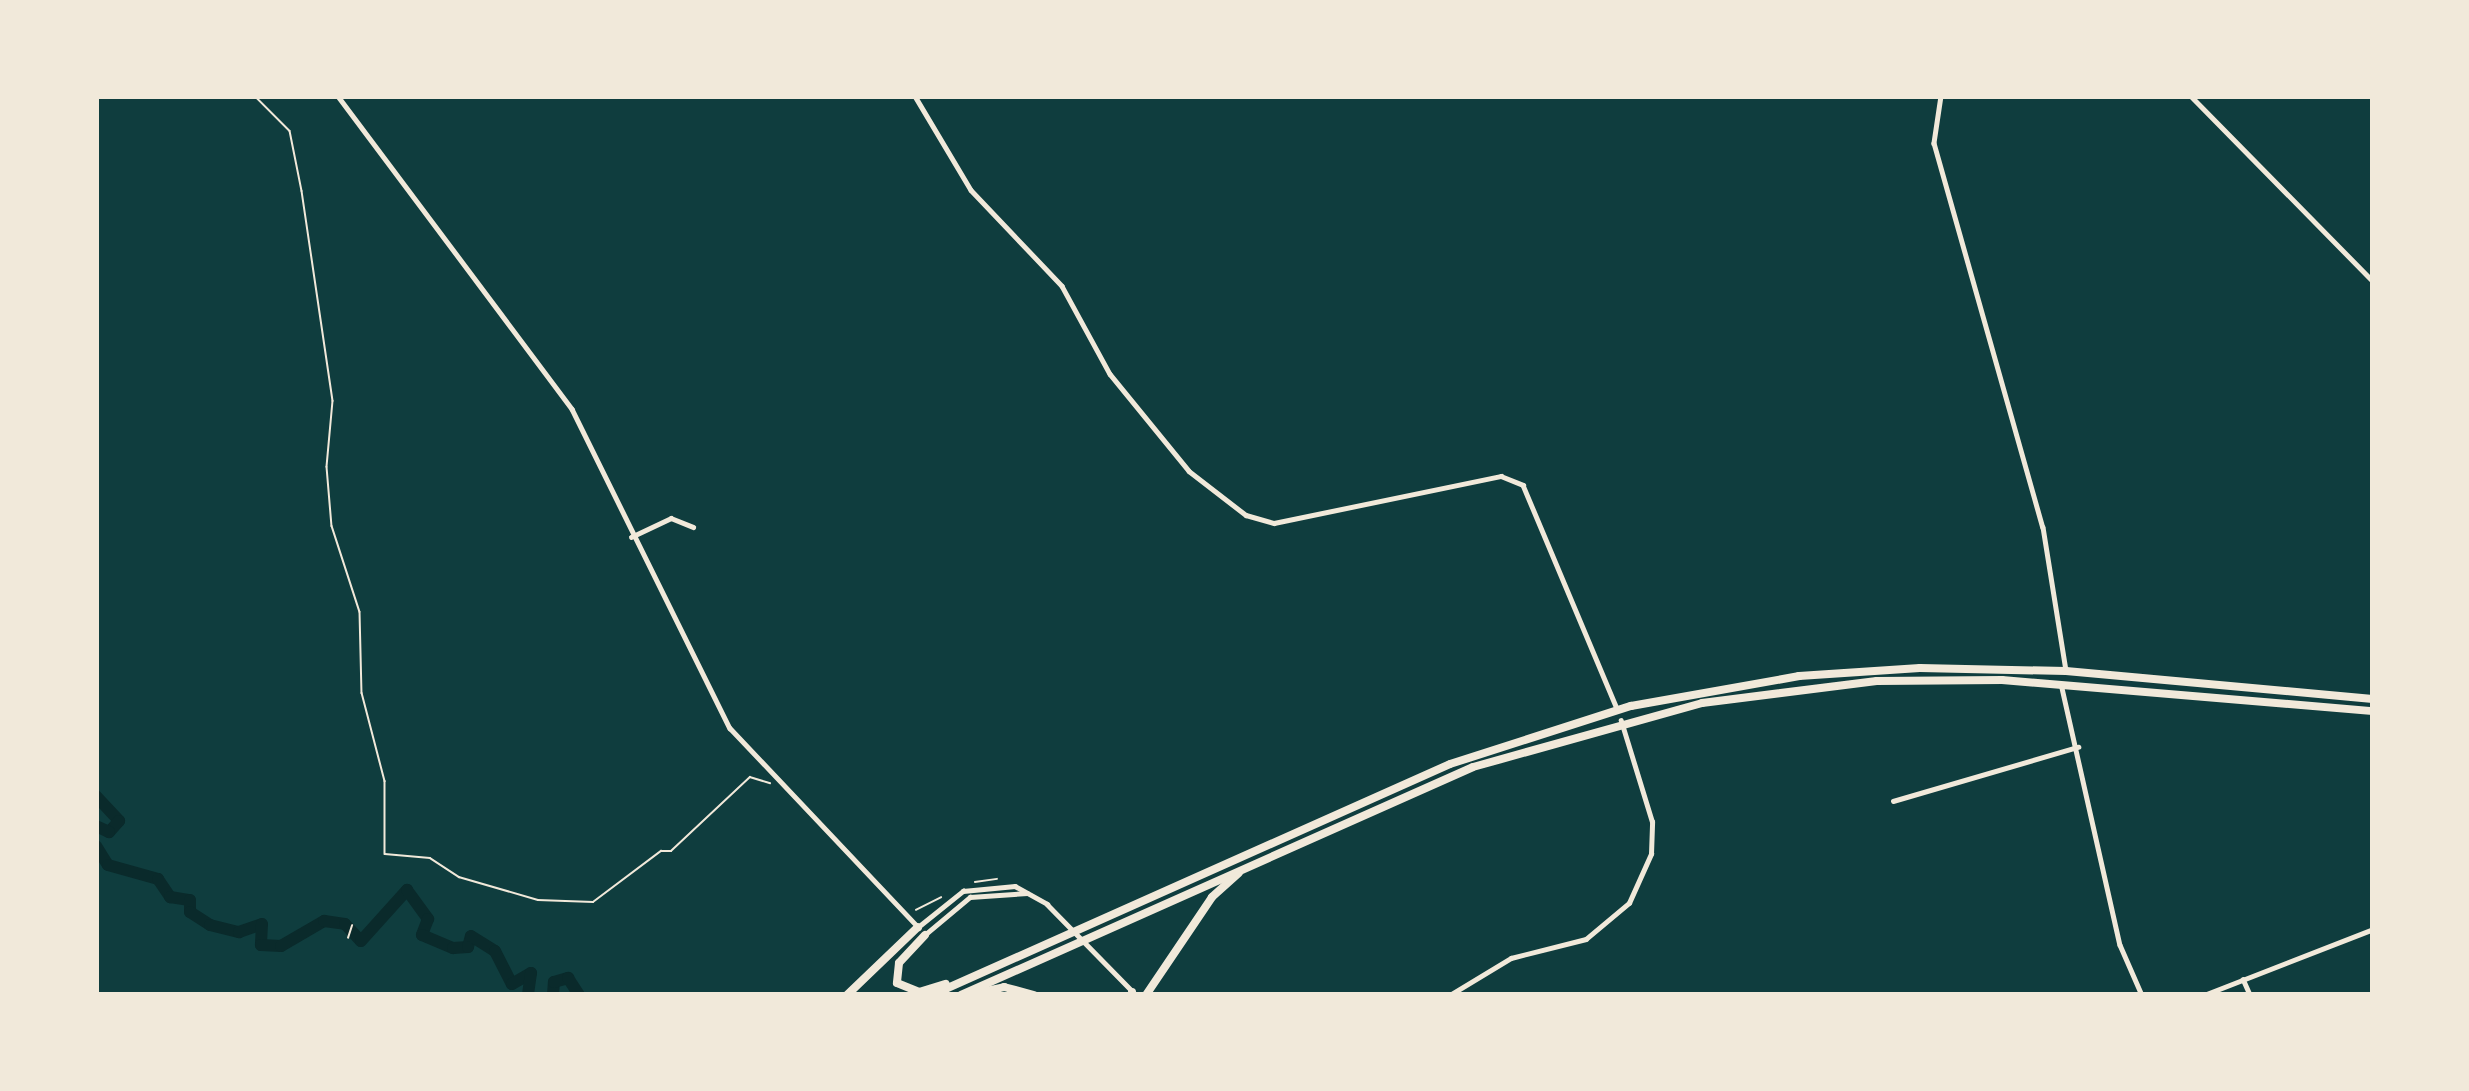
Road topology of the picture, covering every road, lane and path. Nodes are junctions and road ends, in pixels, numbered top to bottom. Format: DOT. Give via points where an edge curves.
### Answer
graph roads {
  1 [pos="255,96"];
  2 [pos="338,96"];
  3 [pos="915,96"];
  4 [pos="1941,96"];
  5 [pos="2192,96"];
  6 [pos="2373,281"];
  7 [pos="693,527"];
  8 [pos="632,537"];
  9 [pos="2066,671"];
  10 [pos="2043,681"];
  11 [pos="2095,685"];
  12 [pos="2373,699"];
  13 [pos="2071,708"];
  14 [pos="1617,709"];
  15 [pos="2373,711"];
  16 [pos="1621,721"];
  17 [pos="2078,747"];
  18 [pos="769,784"];
  19 [pos="1893,801"];
  20 [pos="1249,865"];
  21 [pos="1028,893"];
  22 [pos="948,894"];
  23 [pos="904,907"];
  24 [pos="932,914"];
  25 [pos="908,916"];
  26 [pos="352,926"];
  27 [pos="2373,929"];
  28 [pos="922,931"];
  29 [pos="348,938"];
  30 [pos="1005,963"];
  31 [pos="2243,979"];
  32 [pos="1134,994"];
  33 [pos="847,995"];
  34 [pos="932,995"];
  35 [pos="966,995"];
  36 [pos="1034,995"];
  37 [pos="1146,995"];
  38 [pos="1450,995"];
  39 [pos="2141,995"];
  40 [pos="2204,995"];
  41 [pos="2250,995"];
  1 -- 18 [label="path" via="290,131 294,147 333,401 332,526 360,612 362,693 385,781 385,854 538,900 593,902 671,851 750,777"];
  2 -- 8 [label="street" via="464,274 565,398"];
  3 -- 14 [label="street" via="971,190 1062,286 1110,374 1189,471 1246,515 1274,523 1501,476 1523,484"];
  4 -- 9 [label="street" via="1934,143 2043,527"];
  5 -- 6 [label="street"];
  7 -- 8 [label="street" via="671,518"];
  8 -- 25 [label="street" via="730,728"];
  9 -- 12 [label="highway"];
  9 -- 14 [label="highway" via="1859,670"];
  10 -- 11 [label="highway"];
  10 -- 13 [label="street" via="2062,688"];
  10 -- 16 [label="highway" via="1785,689"];
  11 -- 13 [label="street"];
  11 -- 15 [label="highway"];
  13 -- 17 [label="street"];
  14 -- 30 [label="highway" via="1432,771"];
  16 -- 20 [label="highway" via="1473,767"];
  16 -- 38 [label="street" via="1652,822 1651,854 1629,904 1586,939 1511,958"];
  17 -- 19 [label="street"];
  17 -- 39 [label="street" via="2120,945"];
  20 -- 35 [label="highway"];
  20 -- 37 [label="highway" via="1212,897"];
  21 -- 24 [label="street" via="980,886"];
  21 -- 28 [label="street" via="970,897"];
  21 -- 32 [label="street"];
  22 -- 23 [label="path"];
  24 -- 25 [label="street"];
  24 -- 28 [label="street"];
  25 -- 28 [label="street"];
  26 -- 29 [label="path"];
  27 -- 31 [label="street"];
  28 -- 30 [label="highway" via="896,969 904,990 928,990"];
  28 -- 33 [label="highway"];
  30 -- 34 [label="highway"];
  31 -- 40 [label="street"];
  31 -- 41 [label="street"];
  35 -- 36 [label="highway" via="1004,987"];
}
